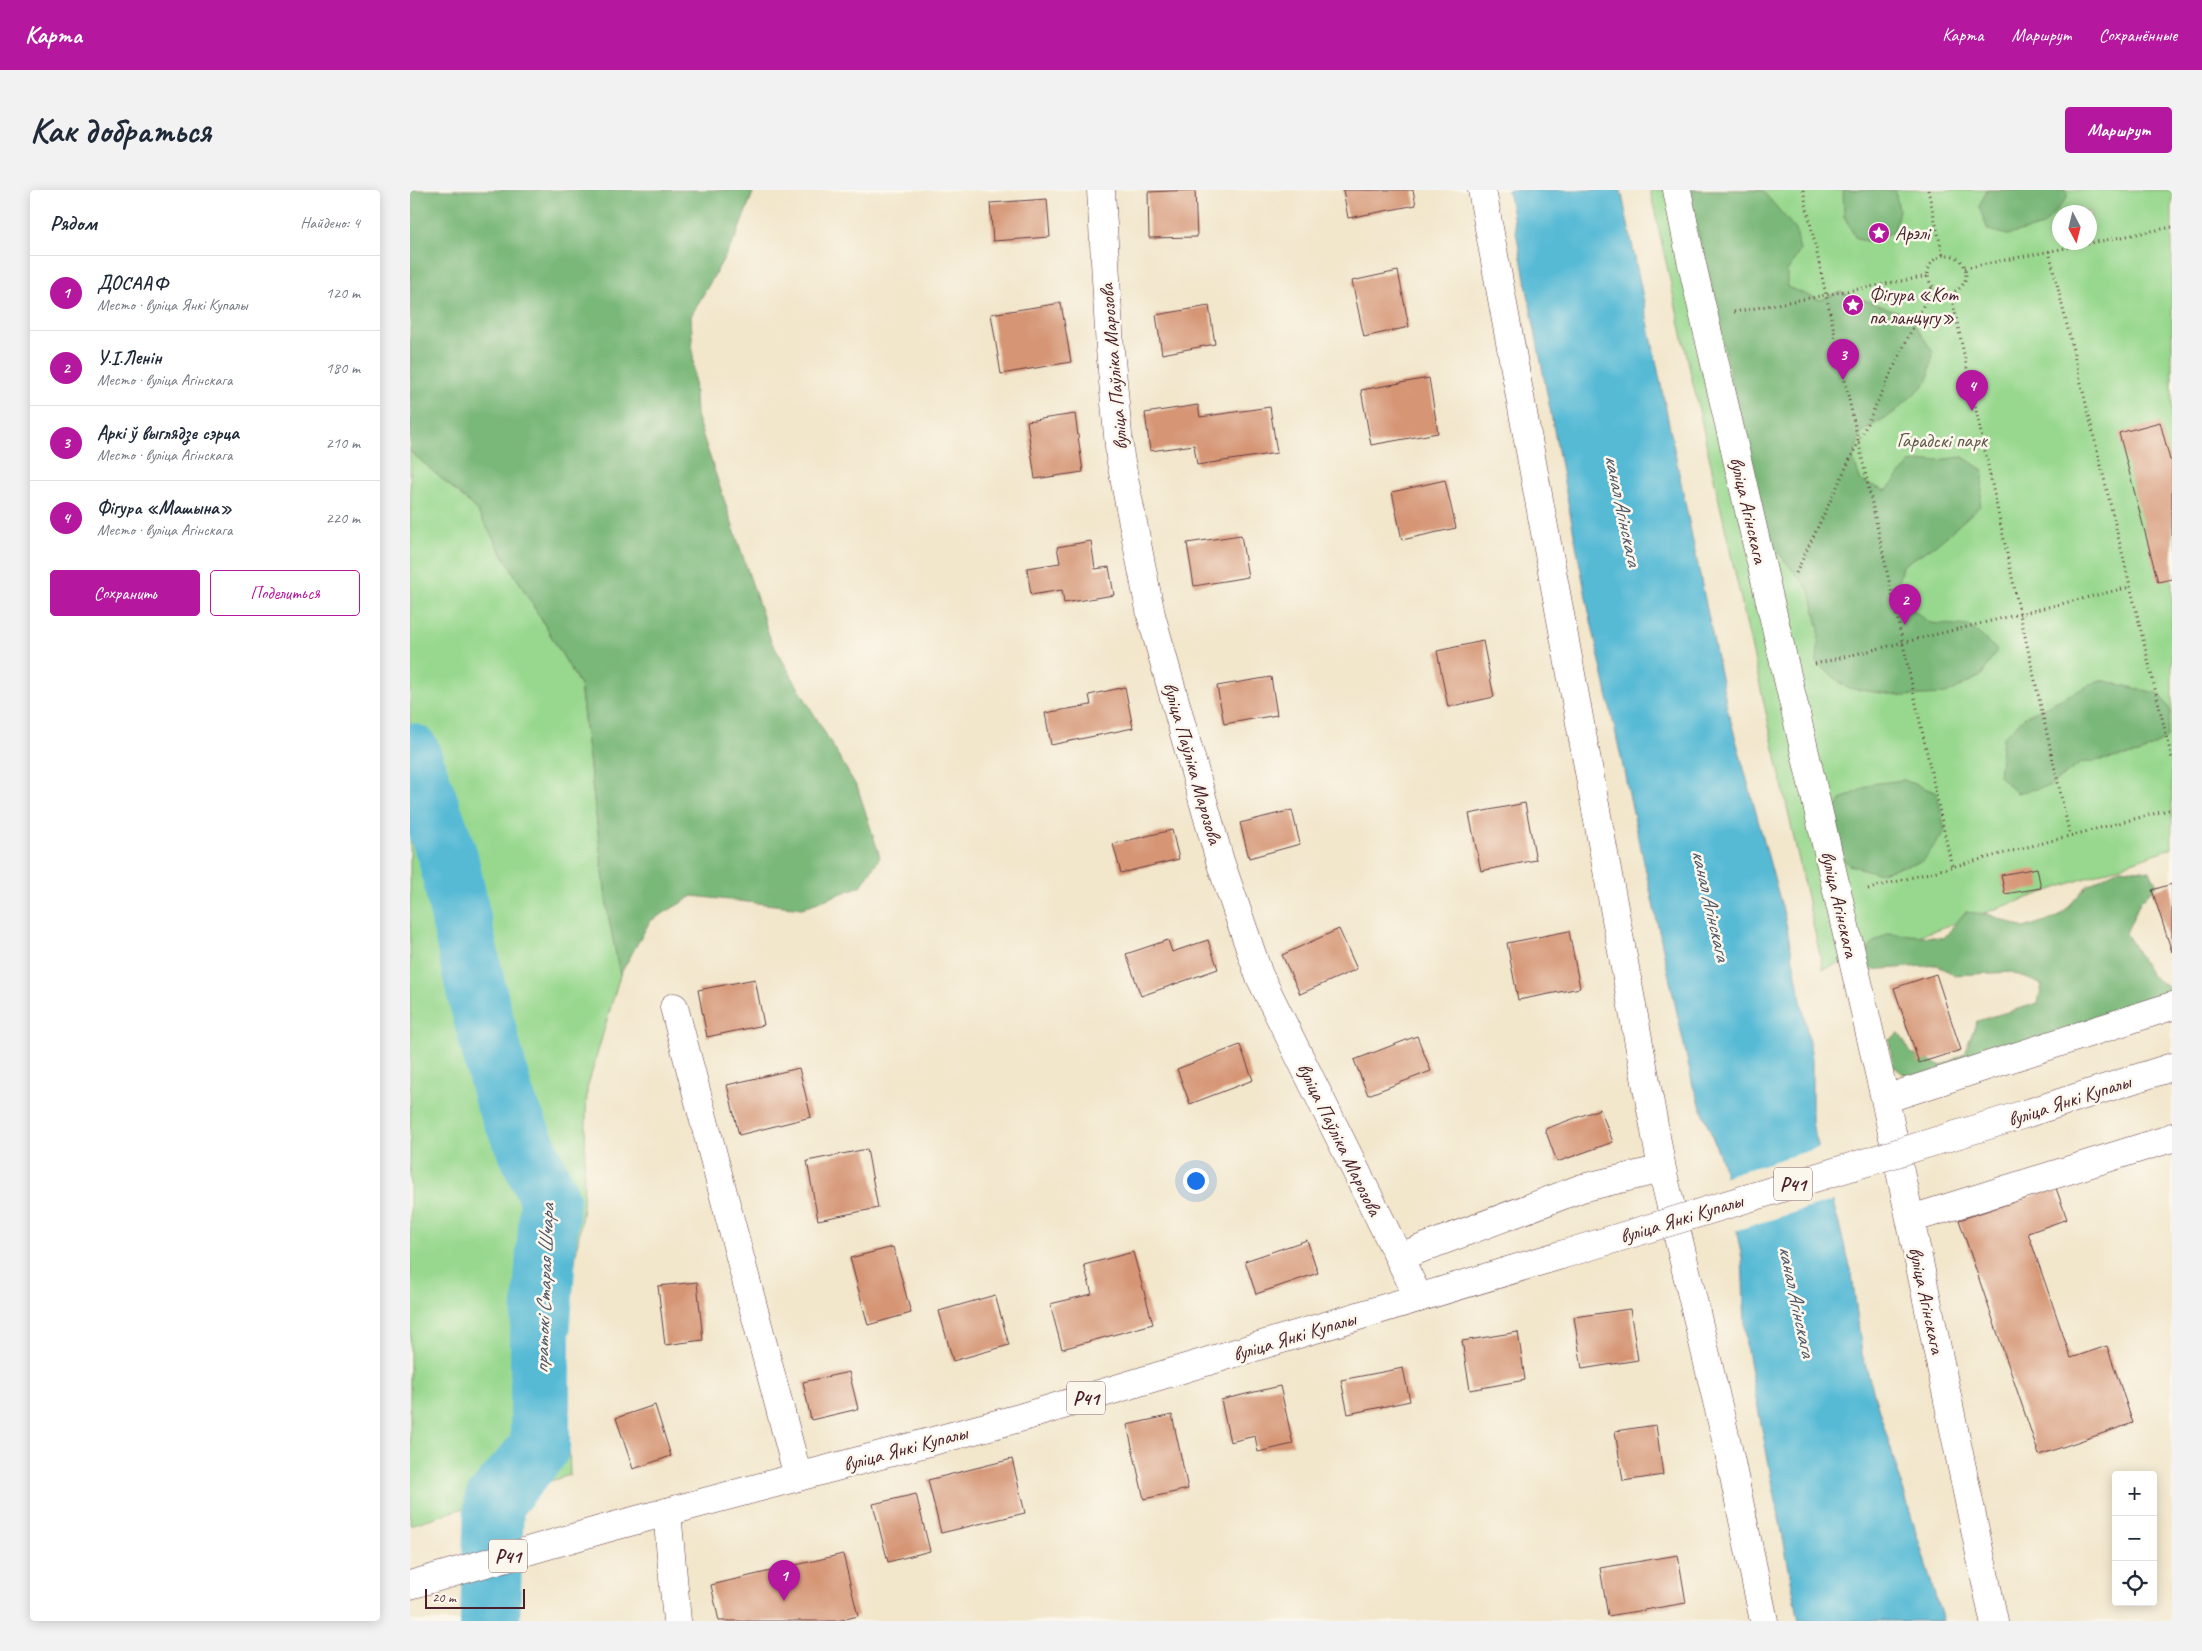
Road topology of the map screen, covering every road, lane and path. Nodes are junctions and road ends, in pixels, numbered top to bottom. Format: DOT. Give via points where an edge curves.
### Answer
graph roads {
  1 [pos="1101,190"];
  2 [pos="1482,190"];
  3 [pos="1677,190"];
  4 [pos="1803,190"];
  5 [pos="1928,190"];
  6 [pos="2172,227"];
  7 [pos="2049,251"];
  8 [pos="1944,255"];
  9 [pos="1965,268"];
  10 [pos="1928,276"];
  11 [pos="1932,287"];
  12 [pos="1826,294"];
  13 [pos="1951,294"];
  14 [pos="1705,317"];
  15 [pos="1859,443"];
  16 [pos="1795,574"];
  17 [pos="2130,587"];
  18 [pos="2020,614"];
  19 [pos="1902,643"];
  20 [pos="1786,671"];
  21 [pos="2172,760"];
  22 [pos="2172,809"];
  23 [pos="2070,836"];
  24 [pos="1952,867"];
  25 [pos="1839,897"];
  26 [pos="2172,1006"];
  27 [pos="674,1007"];
  28 [pos="2172,1067"];
  29 [pos="1886,1099"];
  30 [pos="2171,1141"];
  31 [pos="1662,1169"];
  32 [pos="1911,1220"];
  33 [pos="1399,1257"];
  34 [pos="1419,1298"];
  35 [pos="798,1477"];
  36 [pos="667,1512"];
  37 [pos="410,1585"];
  38 [pos="677,1621"];
  39 [pos="1764,1621"];
  40 [pos="1994,1621"];
  1 -- 33 [label="street, вуліца Паўліка Марозова" via="1120,457 1151,615 1184,737 1220,861 1259,975"];
  2 -- 31 [label="street"];
  3 -- 14 [label="street, вуліца Агінскага"];
  4 -- 12 [label="path"];
  5 -- 8 [label="path"];
  6 -- 7 [label="path"];
  7 -- 9 [label="path"];
  7 -- 17 [label="path"];
  8 -- 9 [label="path" via="1953,256"];
  8 -- 10 [label="path" via="1934,259 1928,268"];
  9 -- 13 [label="path" via="1966,281"];
  10 -- 11 [label="path"];
  10 -- 12 [label="path"];
  11 -- 13 [label="path" via="1941,293"];
  11 -- 15 [label="path"];
  12 -- 14 [label="path"];
  12 -- 15 [label="path"];
  13 -- 18 [label="path"];
  14 -- 20 [label="street, вуліца Агінскага"];
  15 -- 16 [label="path"];
  15 -- 19 [label="path"];
  17 -- 18 [label="path"];
  17 -- 21 [label="path"];
  18 -- 19 [label="path"];
  18 -- 23 [label="path"];
  19 -- 20 [label="path"];
  19 -- 24 [label="path"];
  20 -- 25 [label="street, вуліца Агінскага"];
  22 -- 23 [label="path"];
  23 -- 24 [label="path"];
  24 -- 25 [label="path"];
  25 -- 29 [label="street, вуліца Агінскага"];
  26 -- 29 [label="street"];
  27 -- 35 [label="street"];
  28 -- 34 [label="street, вуліца Янкі Купалы / Р41, bridge"];
  29 -- 32 [label="street, вуліца Агінскага"];
  30 -- 32 [label="street"];
  31 -- 33 [label="street" via="1582,1188"];
  31 -- 39 [label="street" via="1728,1448"];
  32 -- 40 [label="street, вуліца Агінскага"];
  33 -- 34 [label="street, вуліца Паўліка Марозова"];
  34 -- 35 [label="street, вуліца Янкі Купалы / Р41" via="1023,1417"];
  35 -- 36 [label="street, вуліца Янкі Купалы / Р41"];
  36 -- 37 [label="street, вуліца Янкі Купалы / Р41"];
  36 -- 38 [label="street"];
}
